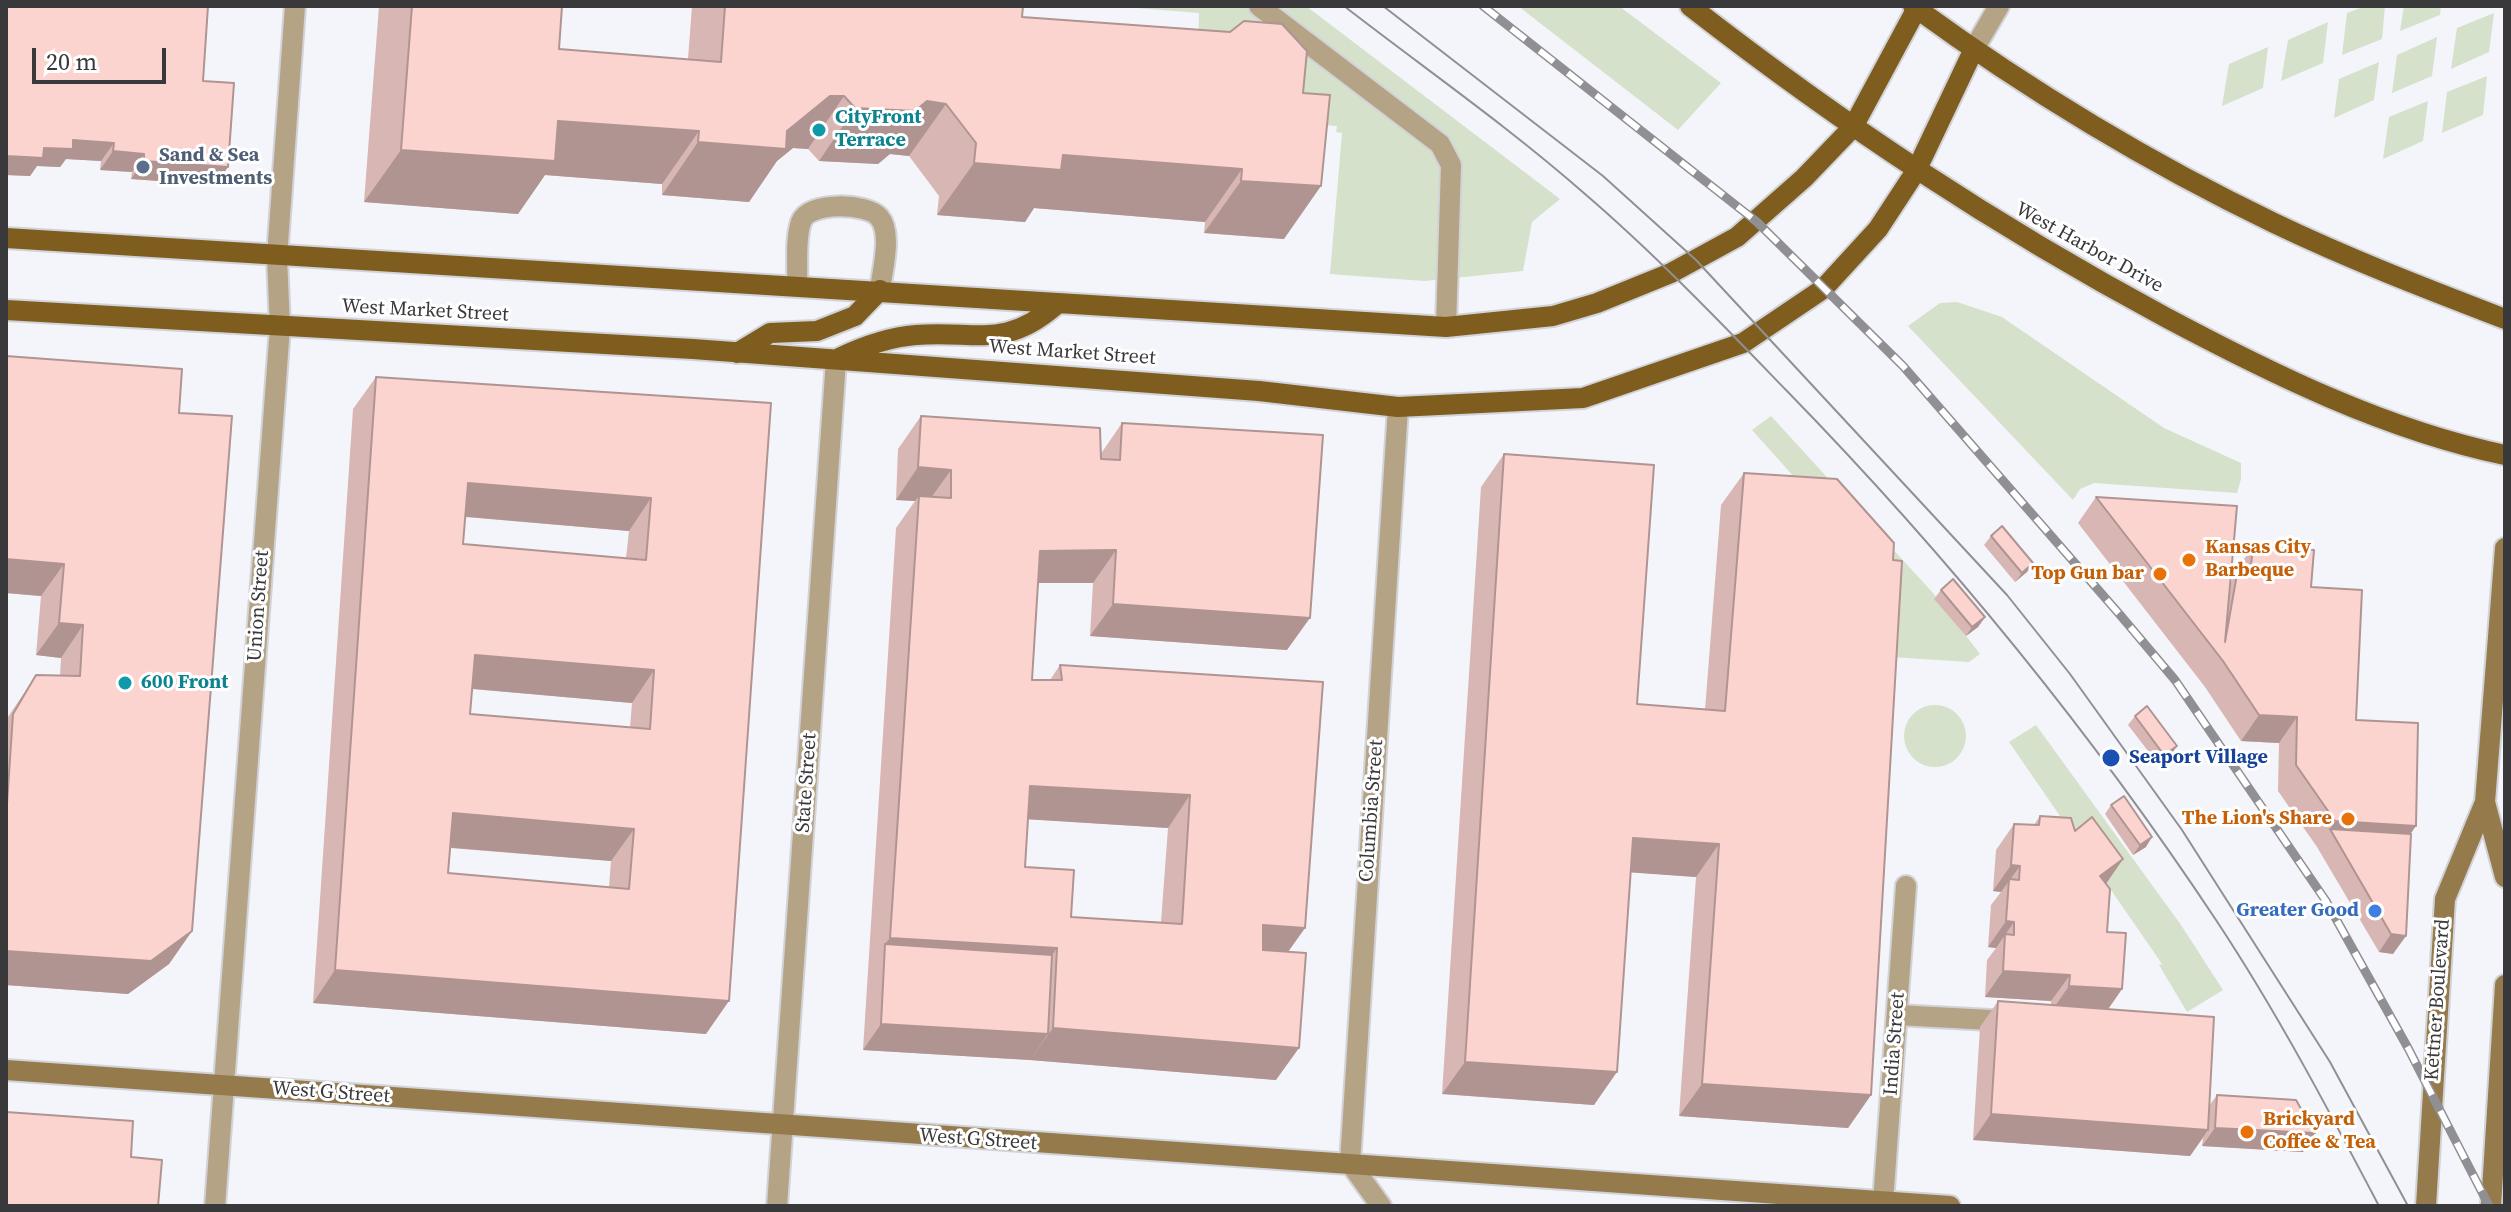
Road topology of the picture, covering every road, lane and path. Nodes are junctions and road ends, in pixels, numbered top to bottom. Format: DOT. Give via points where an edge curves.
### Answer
graph roads {
  1 [pos="295,6"];
  2 [pos="1259,6"];
  3 [pos="1690,6"];
  4 [pos="1999,6"];
  5 [pos="1916,7"];
  6 [pos="1974,49"];
  7 [pos="1853,127"];
  8 [pos="1916,171"];
  9 [pos="6,238"];
  10 [pos="277,257"];
  11 [pos="797,284"];
  12 [pos="880,290"];
  13 [pos="1056,305"];
  14 [pos="6,310"];
  15 [pos="2505,319"];
  16 [pos="280,327"];
  17 [pos="1446,327"];
  18 [pos="737,353"];
  19 [pos="836,360"];
  20 [pos="1398,407"];
  21 [pos="2505,455"];
  22 [pos="2505,548"];
  23 [pos="2485,802"];
  24 [pos="2505,877"];
  25 [pos="1906,886"];
  26 [pos="2505,985"];
  27 [pos="1897,1015"];
  28 [pos="2024,1022"];
  29 [pos="6,1070"];
  30 [pos="224,1085"];
  31 [pos="784,1125"];
  32 [pos="1350,1163"];
  33 [pos="1883,1202"];
  34 [pos="215,1206"];
  35 [pos="777,1206"];
  36 [pos="1381,1206"];
  37 [pos="1950,1206"];
  38 [pos="2426,1206"];
  39 [pos="2491,1206"];
  1 -- 10 [label="street, Union Street"];
  2 -- 17 [label="street" via="1440,144 1451,165"];
  3 -- 7 [label="main road, West Harbor Drive"];
  4 -- 6 [label="street"];
  5 -- 6 [label="main road"];
  5 -- 7 [label="main road"];
  6 -- 8 [label="main road, West Market Street"];
  6 -- 15 [label="main road" via="2069,112 2275,223"];
  7 -- 8 [label="main road, West Harbor Drive"];
  7 -- 17 [label="main road" via="1757,222 1671,273 1553,316"];
  8 -- 20 [label="main road, West Market Street" via="1878,229 1823,289 1743,343 1583,398"];
  8 -- 21 [label="main road, West Harbor Drive" via="2036,247 2252,364 2444,442"];
  9 -- 10 [label="main road"];
  10 -- 11 [label="main road"];
  10 -- 16 [label="street, Union Street"];
  11 -- 12 [label="main road"];
  11 -- 12 [label="street" via="801,221 809,211 870,210 885,229"];
  12 -- 13 [label="main road"];
  12 -- 18 [label="main road" via="855,316 817,331 770,333"];
  13 -- 17 [label="main road"];
  13 -- 19 [label="main road" via="1034,324 1000,336 914,335"];
  14 -- 16 [label="main road, West Market Street"];
  16 -- 18 [label="main road, West Market Street"];
  16 -- 30 [label="street, Union Street"];
  18 -- 19 [label="main road, West Market Street"];
  19 -- 20 [label="main road, West Market Street" via="1252,390"];
  19 -- 31 [label="street, State Street"];
  20 -- 32 [label="street, Columbia Street"];
  22 -- 23 [label="main road, Kettner Boulevard"];
  23 -- 24 [label="main road, Kettner Boulevard"];
  23 -- 38 [label="main road, Kettner Boulevard" via="2445,899"];
  25 -- 27 [label="street, India Street"];
  26 -- 39 [label="main road"];
  27 -- 28 [label="street"];
  27 -- 33 [label="street, India Street"];
  29 -- 30 [label="main road, West G Street"];
  30 -- 31 [label="main road, West G Street"];
  30 -- 34 [label="street, Union Street"];
  31 -- 32 [label="main road, West G Street"];
  31 -- 35 [label="street, State Street"];
  32 -- 33 [label="main road, West G Street"];
  32 -- 36 [label="street"];
  33 -- 37 [label="main road, West G Street"];
}
